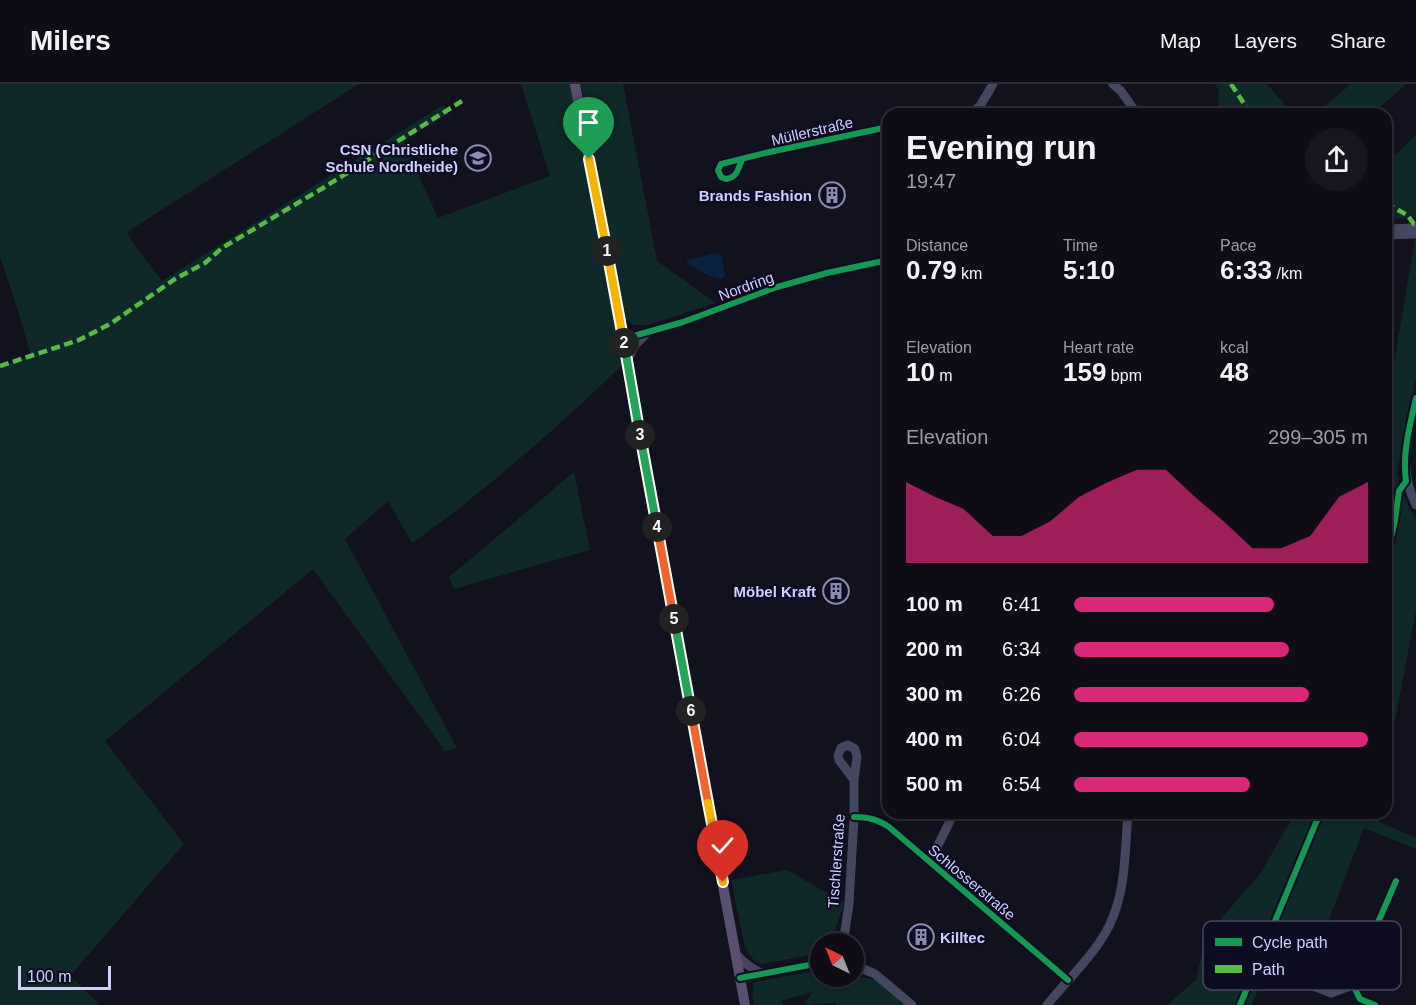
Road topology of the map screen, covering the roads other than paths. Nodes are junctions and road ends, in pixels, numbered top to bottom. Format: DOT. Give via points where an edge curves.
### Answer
graph roads {
  1 [pos="575,84"];
  2 [pos="993,84"];
  3 [pos="1113,84"];
  4 [pos="978,108"];
  5 [pos="1133,108"];
  6 [pos="882,128"];
  7 [pos="742,160"];
  8 [pos="1416,228"];
  9 [pos="1392,229"];
  10 [pos="1416,234"];
  11 [pos="1392,235"];
  12 [pos="882,261"];
  13 [pos="648,332"];
  14 [pos="622,334"];
  15 [pos="627,361"];
  16 [pos="1416,398"];
  17 [pos="1416,505"];
  18 [pos="854,780"];
  19 [pos="854,817"];
  20 [pos="951,819"];
  21 [pos="1127,819"];
  22 [pos="930,861"];
  23 [pos="1396,881"];
  24 [pos="1379,921"];
  25 [pos="845,933"];
  26 [pos="736,954"];
  27 [pos="810,965"];
  28 [pos="864,969"];
  29 [pos="763,974"];
  30 [pos="740,978"];
  31 [pos="1068,980"];
  32 [pos="1324,990"];
  33 [pos="1339,990"];
  34 [pos="1356,990"];
  35 [pos="745,1005"];
  36 [pos="912,1005"];
  37 [pos="1047,1005"];
  38 [pos="1375,1005"];
  1 -- 14 [label="main road"];
  2 -- 4 [label="street"];
  3 -- 5 [label="street"];
  6 -- 7 [label="street, Müllerstraße"];
  8 -- 9 [label="street"];
  10 -- 11 [label="street"];
  12 -- 13 [label="street, Nordring" via="777,287"];
  13 -- 14 [label="street, Nordring"];
  13 -- 15 [label="street"];
  14 -- 15 [label="main road"];
  15 -- 26 [label="main road"];
  16 -- 17 [label="street" via="1404,467"];
  18 -- 19 [label="street, Tischlerstraße"];
  19 -- 22 [label="street, Schlosserstraße" via="878,819"];
  19 -- 25 [label="street, Tischlerstraße"];
  20 -- 22 [label="street"];
  21 -- 31 [label="street" via="1122,883 1113,917 1096,947"];
  22 -- 31 [label="street, Schlosserstraße"];
  23 -- 24 [label="street"];
  26 -- 29 [label="street"];
  26 -- 30 [label="main road"];
  27 -- 29 [label="street"];
  28 -- 36 [label="street"];
  29 -- 30 [label="street"];
  30 -- 35 [label="main road"];
  31 -- 37 [label="street"];
  32 -- 33 [label="street"];
  34 -- 38 [label="street" via="1360,999"];
}
